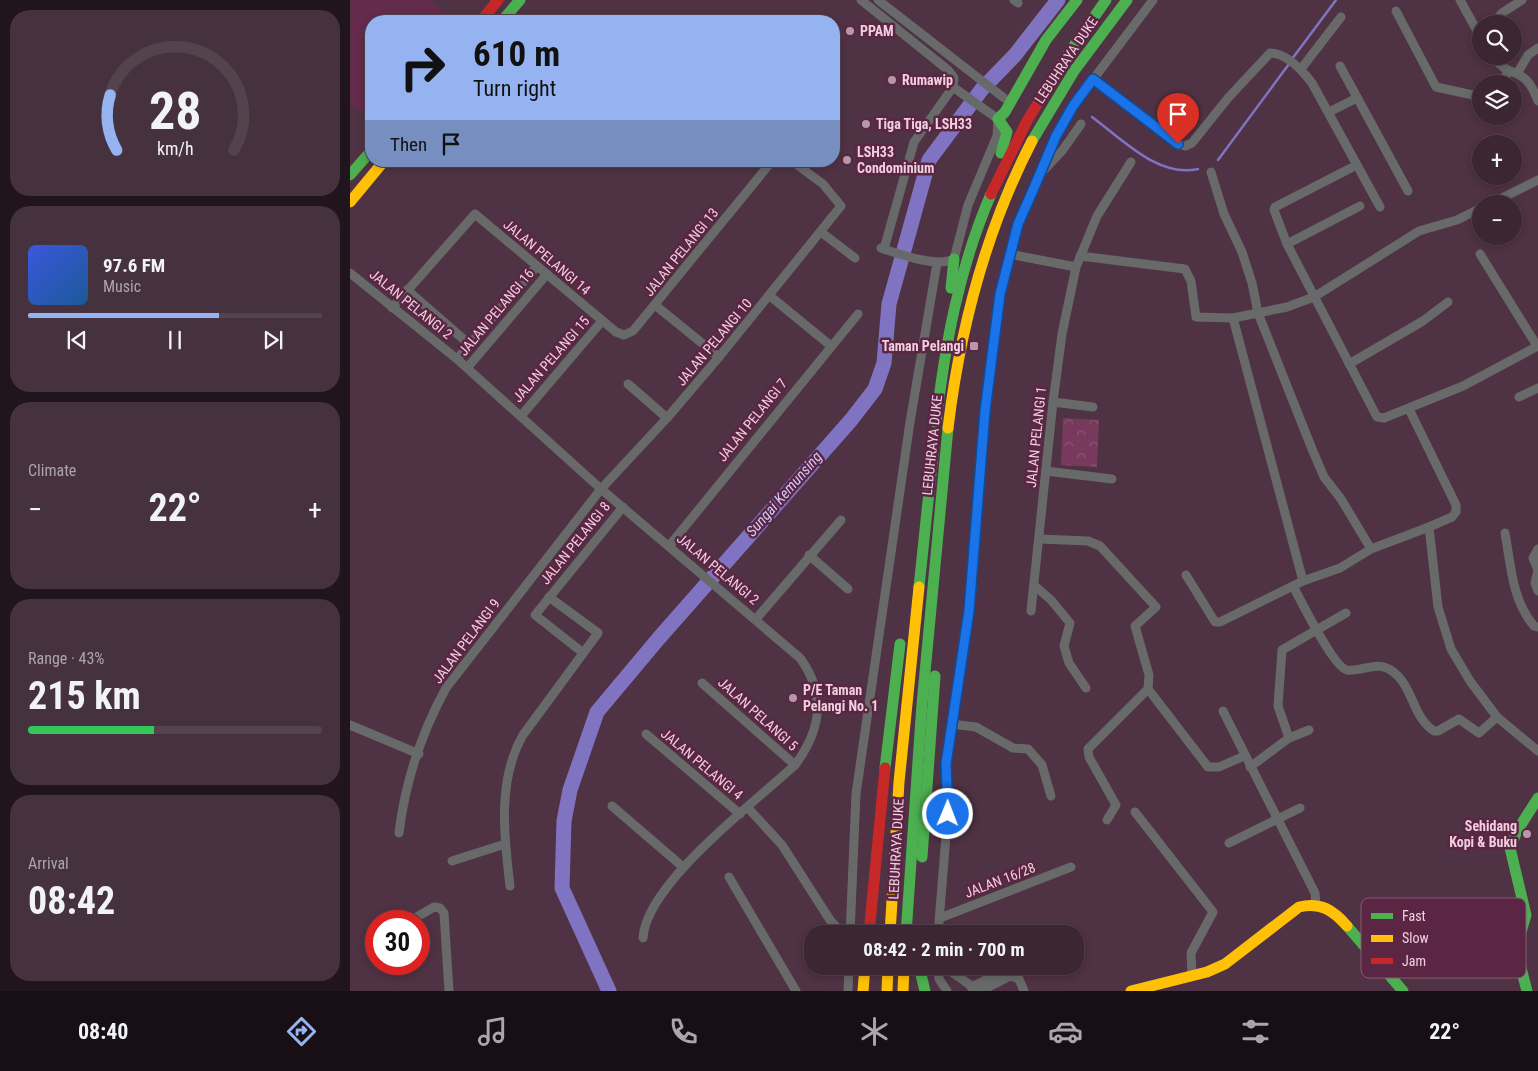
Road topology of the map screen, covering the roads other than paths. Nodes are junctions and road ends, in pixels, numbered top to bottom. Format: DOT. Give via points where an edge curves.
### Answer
graph roads {
  1 [pos="498,0"];
  2 [pos="520,0"];
  3 [pos="861,0"];
  4 [pos="1077,0"];
  5 [pos="1106,0"];
  6 [pos="1127,0"];
  7 [pos="1153,0"];
  8 [pos="1460,0"];
  9 [pos="1522,0"];
  10 [pos="884,2"];
  11 [pos="1396,11"];
  12 [pos="486,15"];
  13 [pos="507,15"];
  14 [pos="879,15"];
  15 [pos="1500,15"];
  16 [pos="1342,17"];
  17 [pos="1472,22"];
  18 [pos="1538,48"];
  19 [pos="1500,65"];
  20 [pos="1340,66"];
  21 [pos="1300,68"];
  22 [pos="1513,72"];
  23 [pos="1510,75"];
  24 [pos="1093,79"];
  25 [pos="957,90"];
  26 [pos="1472,95"];
  27 [pos="1004,98"];
  28 [pos="1357,98"];
  29 [pos="1538,101"];
  30 [pos="1329,112"];
  31 [pos="998,119"];
  32 [pos="1081,124"];
  33 [pos="365,158"];
  34 [pos="1131,162"];
  35 [pos="379,167"];
  36 [pos="767,167"];
  37 [pos="800,167"];
  38 [pos="1351,168"];
  39 [pos="1211,172"];
  40 [pos="1040,173"];
  41 [pos="350,175"];
  42 [pos="1538,180"];
  43 [pos="1408,192"];
  44 [pos="1508,195"];
  45 [pos="350,202"];
  46 [pos="1360,206"];
  47 [pos="1380,207"];
  48 [pos="1472,212"];
  49 [pos="821,232"];
  50 [pos="974,237"];
  51 [pos="1288,244"];
  52 [pos="1009,254"];
  53 [pos="1480,254"];
  54 [pos="1080,256"];
  55 [pos="855,258"];
  56 [pos="954,259"];
  57 [pos="937,263"];
  58 [pos="537,266"];
  59 [pos="1076,267"];
  60 [pos="350,273"];
  61 [pos="547,274"];
  62 [pos="407,290"];
  63 [pos="770,296"];
  64 [pos="1314,297"];
  65 [pos="1448,302"];
  66 [pos="655,305"];
  67 [pos="954,306"];
  68 [pos="392,308"];
  69 [pos="1258,313"];
  70 [pos="858,314"];
  71 [pos="1233,318"];
  72 [pos="602,321"];
  73 [pos="469,344"];
  74 [pos="831,346"];
  75 [pos="1538,346"];
  76 [pos="719,357"];
  77 [pos="457,359"];
  78 [pos="1349,364"];
  79 [pos="467,368"];
  80 [pos="628,384"];
  81 [pos="1538,388"];
  82 [pos="1519,397"];
  83 [pos="1053,402"];
  84 [pos="1093,408"];
  85 [pos="1409,408"];
  86 [pos="521,416"];
  87 [pos="667,418"];
  88 [pos="935,435"];
  89 [pos="1046,471"];
  90 [pos="943,473"];
  91 [pos="1112,478"];
  92 [pos="601,489"];
  93 [pos="623,507"];
  94 [pos="841,520"];
  95 [pos="1429,527"];
  96 [pos="1505,532"];
  97 [pos="1040,539"];
  98 [pos="669,546"];
  99 [pos="1371,549"];
  100 [pos="1538,549"];
  101 [pos="808,555"];
  102 [pos="1186,574"];
  103 [pos="1303,581"];
  104 [pos="1034,585"];
  105 [pos="1294,586"];
  106 [pos="848,589"];
  107 [pos="1538,591"];
  108 [pos="550,597"];
  109 [pos="1030,611"];
  110 [pos="1346,613"];
  111 [pos="756,619"];
  112 [pos="1538,627"];
  113 [pos="1317,632"];
  114 [pos="582,652"];
  115 [pos="702,683"];
  116 [pos="1086,688"];
  117 [pos="1148,689"];
  118 [pos="1223,711"];
  119 [pos="1497,718"];
  120 [pos="951,724"];
  121 [pos="350,725"];
  122 [pos="1309,730"];
  123 [pos="646,734"];
  124 [pos="1289,738"];
  125 [pos="1538,750"];
  126 [pos="419,754"];
  127 [pos="1244,756"];
  128 [pos="795,765"];
  129 [pos="1250,767"];
  130 [pos="1051,796"];
  131 [pos="1538,799"];
  132 [pos="612,806"];
  133 [pos="1300,808"];
  134 [pos="744,811"];
  135 [pos="1136,812"];
  136 [pos="1107,820"];
  137 [pos="1278,820"];
  138 [pos="399,833"];
  139 [pos="505,844"];
  140 [pos="1229,844"];
  141 [pos="452,861"];
  142 [pos="683,867"];
  143 [pos="1071,867"];
  144 [pos="729,877"];
  145 [pos="510,886"];
  146 [pos="1522,898"];
  147 [pos="1316,904"];
  148 [pos="429,910"];
  149 [pos="940,918"];
  150 [pos="835,925"];
  151 [pos="850,925"];
  152 [pos="871,925"];
  153 [pos="891,925"];
  154 [pos="906,925"];
  155 [pos="917,925"];
  156 [pos="939,925"];
  157 [pos="643,938"];
  158 [pos="1361,942"];
  159 [pos="849,975"];
  160 [pos="864,975"];
  161 [pos="869,975"];
  162 [pos="888,975"];
  163 [pos="904,975"];
  164 [pos="914,975"];
  165 [pos="922,975"];
  166 [pos="939,975"];
  167 [pos="956,975"];
  168 [pos="1000,975"];
  169 [pos="1192,976"];
  170 [pos="1393,978"];
  171 [pos="1524,978"];
  172 [pos="977,990"];
  173 [pos="1139,990"];
  174 [pos="449,991"];
  175 [pos="796,991"];
  176 [pos="848,991"];
  177 [pos="863,991"];
  178 [pos="868,991"];
  179 [pos="887,991"];
  180 [pos="903,991"];
  181 [pos="913,991"];
  182 [pos="926,991"];
  183 [pos="948,991"];
  184 [pos="1024,991"];
  185 [pos="1404,991"];
  186 [pos="1528,991"];
  1 -- 12 [label="main road"];
  2 -- 13 [label="main road"];
  3 -- 14 [label="street"];
  4 -- 31 [label="main road" via="1046,40"];
  5 -- 50 [label="main road, LEBUHRAYA DUKE" via="1076,39 1034,105 1004,163"];
  6 -- 90 [label="main road, LEBUHRAYA DUKE" via="1091,44 1045,116 1015,178 989,244 955,377"];
  7 -- 24 [label="street"];
  8 -- 17 [label="street"];
  9 -- 15 [label="street"];
  10 -- 14 [label="street"];
  10 -- 27 [label="street"];
  11 -- 26 [label="street" via="1436,87"];
  14 -- 25 [label="street" via="948,70"];
  16 -- 21 [label="street"];
  18 -- 22 [label="street"];
  19 -- 22 [label="street"];
  20 -- 28 [label="street"];
  21 -- 24 [label="street" via="1281,55 1270,54 1228,98 1192,143 1185,146 1178,144"];
  21 -- 30 [label="street"];
  22 -- 23 [label="street"];
  22 -- 29 [label="street" via="1529,81"];
  24 -- 40 [label="street" via="1056,136"];
  25 -- 31 [label="street"];
  25 -- 57 [label="street" via="914,142 885,250"];
  28 -- 30 [label="street"];
  28 -- 43 [label="street"];
  30 -- 47 [label="street"];
  31 -- 50 [label="main road" via="1005,127 1006,138 974,216"];
  31 -- 56 [label="street" via="997,136 968,205"];
  32 -- 40 [label="street" via="1062,151"];
  33 -- 41 [label="main road"];
  34 -- 54 [label="street, JALAN PELANGI 1" via="1097,216"];
  35 -- 45 [label="main road"];
  36 -- 66 [label="street, JALAN PELANGI 13"];
  37 -- 49 [label="street, JALAN PELANGI 10" via="822,184 841,206"];
  38 -- 51 [label="street" via="1274,208"];
  39 -- 69 [label="street" via="1224,214 1242,252"];
  40 -- 52 [label="street"];
  42 -- 44 [label="street"];
  46 -- 51 [label="street"];
  48 -- 64 [label="street" via="1419,231"];
  49 -- 55 [label="street"];
  49 -- 63 [label="street, JALAN PELANGI 10"];
  50 -- 67 [label="main road, LEBUHRAYA DUKE"];
  51 -- 64 [label="street"];
  52 -- 59 [label="street"];
  52 -- 120 [label="street" via="1000,294 985,411 966,642"];
  53 -- 75 [label="street"];
  54 -- 59 [label="street, JALAN PELANGI 1"];
  54 -- 71 [label="street" via="1185,269 1190,277 1196,317"];
  56 -- 57 [label="street"];
  56 -- 67 [label="main road" via="950,290"];
  57 -- 151 [label="street" via="910,422 856,794"];
  58 -- 61 [label="street, JALAN PELANGI 14"];
  58 -- 62 [label="street, JALAN PELANGI 14" via="475,214"];
  58 -- 73 [label="street"];
  59 -- 83 [label="street, JALAN PELANGI 1" via="1062,334"];
  60 -- 68 [label="street, JALAN PELANGI 2"];
  61 -- 72 [label="street, JALAN PELANGI 14"];
  61 -- 79 [label="street, JALAN PELANGI 16"];
  62 -- 68 [label="street"];
  62 -- 73 [label="street"];
  63 -- 74 [label="street"];
  63 -- 76 [label="street, JALAN PELANGI 10"];
  64 -- 69 [label="street"];
  64 -- 78 [label="street"];
  65 -- 78 [label="street" via="1423,321"];
  66 -- 72 [label="street, JALAN PELANGI 13" via="633,332 616,332"];
  66 -- 76 [label="street"];
  67 -- 88 [label="main road, LEBUHRAYA DUKE" via="945,348"];
  68 -- 77 [label="street, JALAN PELANGI 2"];
  69 -- 71 [label="street"];
  69 -- 99 [label="street" via="1324,477"];
  70 -- 74 [label="street, JALAN PELANGI 7"];
  71 -- 103 [label="street"];
  72 -- 86 [label="street, JALAN PELANGI 15"];
  73 -- 77 [label="street"];
  74 -- 98 [label="street, JALAN PELANGI 7"];
  75 -- 85 [label="street" via="1463,386"];
  76 -- 87 [label="street, JALAN PELANGI 10"];
  77 -- 79 [label="street, JALAN PELANGI 2"];
  78 -- 85 [label="street" via="1377,417 1384,418"];
  79 -- 86 [label="street, JALAN PELANGI 2"];
  80 -- 87 [label="street"];
  81 -- 82 [label="street"];
  83 -- 84 [label="street"];
  83 -- 89 [label="street, JALAN PELANGI 1"];
  85 -- 95 [label="street" via="1456,504 1452,517"];
  86 -- 92 [label="street, JALAN PELANGI 2"];
  87 -- 92 [label="street, JALAN PELANGI 10"];
  88 -- 152 [label="main road" via="923,479 903,624 884,776"];
  88 -- 153 [label="main road, LEBUHRAYA DUKE" via="899,782"];
  89 -- 91 [label="street"];
  89 -- 97 [label="street, JALAN PELANGI 1"];
  90 -- 154 [label="main road, LEBUHRAYA DUKE" via="914,781"];
  90 -- 155 [label="main road" via="946,527"];
  92 -- 93 [label="street, JALAN PELANGI 2"];
  92 -- 126 [label="street, JALAN PELANGI 9" via="446,688 432,713"];
  93 -- 98 [label="street, JALAN PELANGI 2"];
  93 -- 108 [label="street, JALAN PELANGI 8"];
  94 -- 101 [label="street"];
  95 -- 99 [label="street"];
  95 -- 119 [label="street" via="1438,607 1451,649"];
  96 -- 112 [label="street" via="1515,591 1526,616"];
  97 -- 104 [label="street, JALAN PELANGI 1"];
  97 -- 117 [label="street" via="1088,541 1100,546 1155,604 1155,609 1135,626 1149,675"];
  98 -- 111 [label="street, JALAN PELANGI 2"];
  99 -- 103 [label="street" via="1340,568"];
  100 -- 107 [label="street" via="1533,558 1538,570 1535,583"];
  101 -- 106 [label="street"];
  101 -- 111 [label="street"];
  102 -- 105 [label="street" via="1217,623"];
  103 -- 105 [label="street"];
  104 -- 109 [label="street, JALAN PELANGI 1"];
  104 -- 116 [label="street" via="1070,623 1064,646 1069,663"];
  105 -- 113 [label="street"];
  108 -- 114 [label="street, JALAN PELANGI 8" via="535,615"];
  108 -- 114 [label="street, JALAN PELANGI 8" via="598,633"];
  110 -- 113 [label="street"];
  111 -- 128 [label="street, JALAN PELANGI 2" via="800,658 816,689 815,728 808,747"];
  113 -- 119 [label="street" via="1345,670 1375,665 1393,671 1404,684 1419,715 1434,731 1459,718 1480,732"];
  113 -- 124 [label="street" via="1282,650 1278,706"];
  114 -- 139 [label="street, JALAN PELANGI 8" via="514,752 506,788"];
  115 -- 128 [label="street, JALAN PELANGI 5"];
  117 -- 127 [label="street" via="1208,767 1219,767"];
  117 -- 136 [label="street" via="1088,749 1089,757 1116,805"];
  118 -- 127 [label="street"];
  119 -- 125 [label="street"];
  120 -- 130 [label="street" via="976,727 1013,748 1028,749 1042,765"];
  120 -- 149 [label="street" via="946,764 949,799"];
  121 -- 126 [label="street"];
  122 -- 124 [label="street"];
  123 -- 134 [label="street, JALAN PELANGI 4"];
  124 -- 129 [label="street"];
  126 -- 138 [label="street, JALAN PELANGI 9" via="403,800"];
  127 -- 129 [label="street"];
  128 -- 134 [label="street, JALAN PELANGI 2"];
  129 -- 137 [label="street"];
  131 -- 146 [label="main road" via="1510,848"];
  132 -- 142 [label="street"];
  133 -- 137 [label="street"];
  134 -- 142 [label="street, JALAN PELANGI 2"];
  134 -- 150 [label="street" via="782,845"];
  135 -- 169 [label="street" via="1213,912 1190,953"];
  137 -- 140 [label="street"];
  137 -- 147 [label="street" via="1315,893"];
  139 -- 141 [label="street"];
  139 -- 145 [label="street, JALAN PELANGI 8"];
  142 -- 157 [label="street, JALAN PELANGI 2" via="656,901 643,928"];
  143 -- 149 [label="street, JALAN 16/28"];
  144 -- 175 [label="street"];
  147 -- 158 [label="main road" via="1336,913"];
  147 -- 169 [label="main road" via="1299,907 1225,964"];
  148 -- 174 [label="street" via="440,908 444,913"];
  149 -- 156 [label="street"];
  159 -- 176 [label="street"];
  160 -- 177 [label="main road"];
  161 -- 178 [label="main road"];
  162 -- 179 [label="main road"];
  163 -- 180 [label="main road"];
  164 -- 181 [label="main road"];
  165 -- 182 [label="main road"];
  166 -- 183 [label="street"];
  167 -- 172 [label="street"];
  168 -- 172 [label="street"];
  169 -- 173 [label="main road"];
  170 -- 185 [label="main road"];
  171 -- 186 [label="main road"];
  172 -- 184 [label="street" via="1010,976 1019,979"];
}
